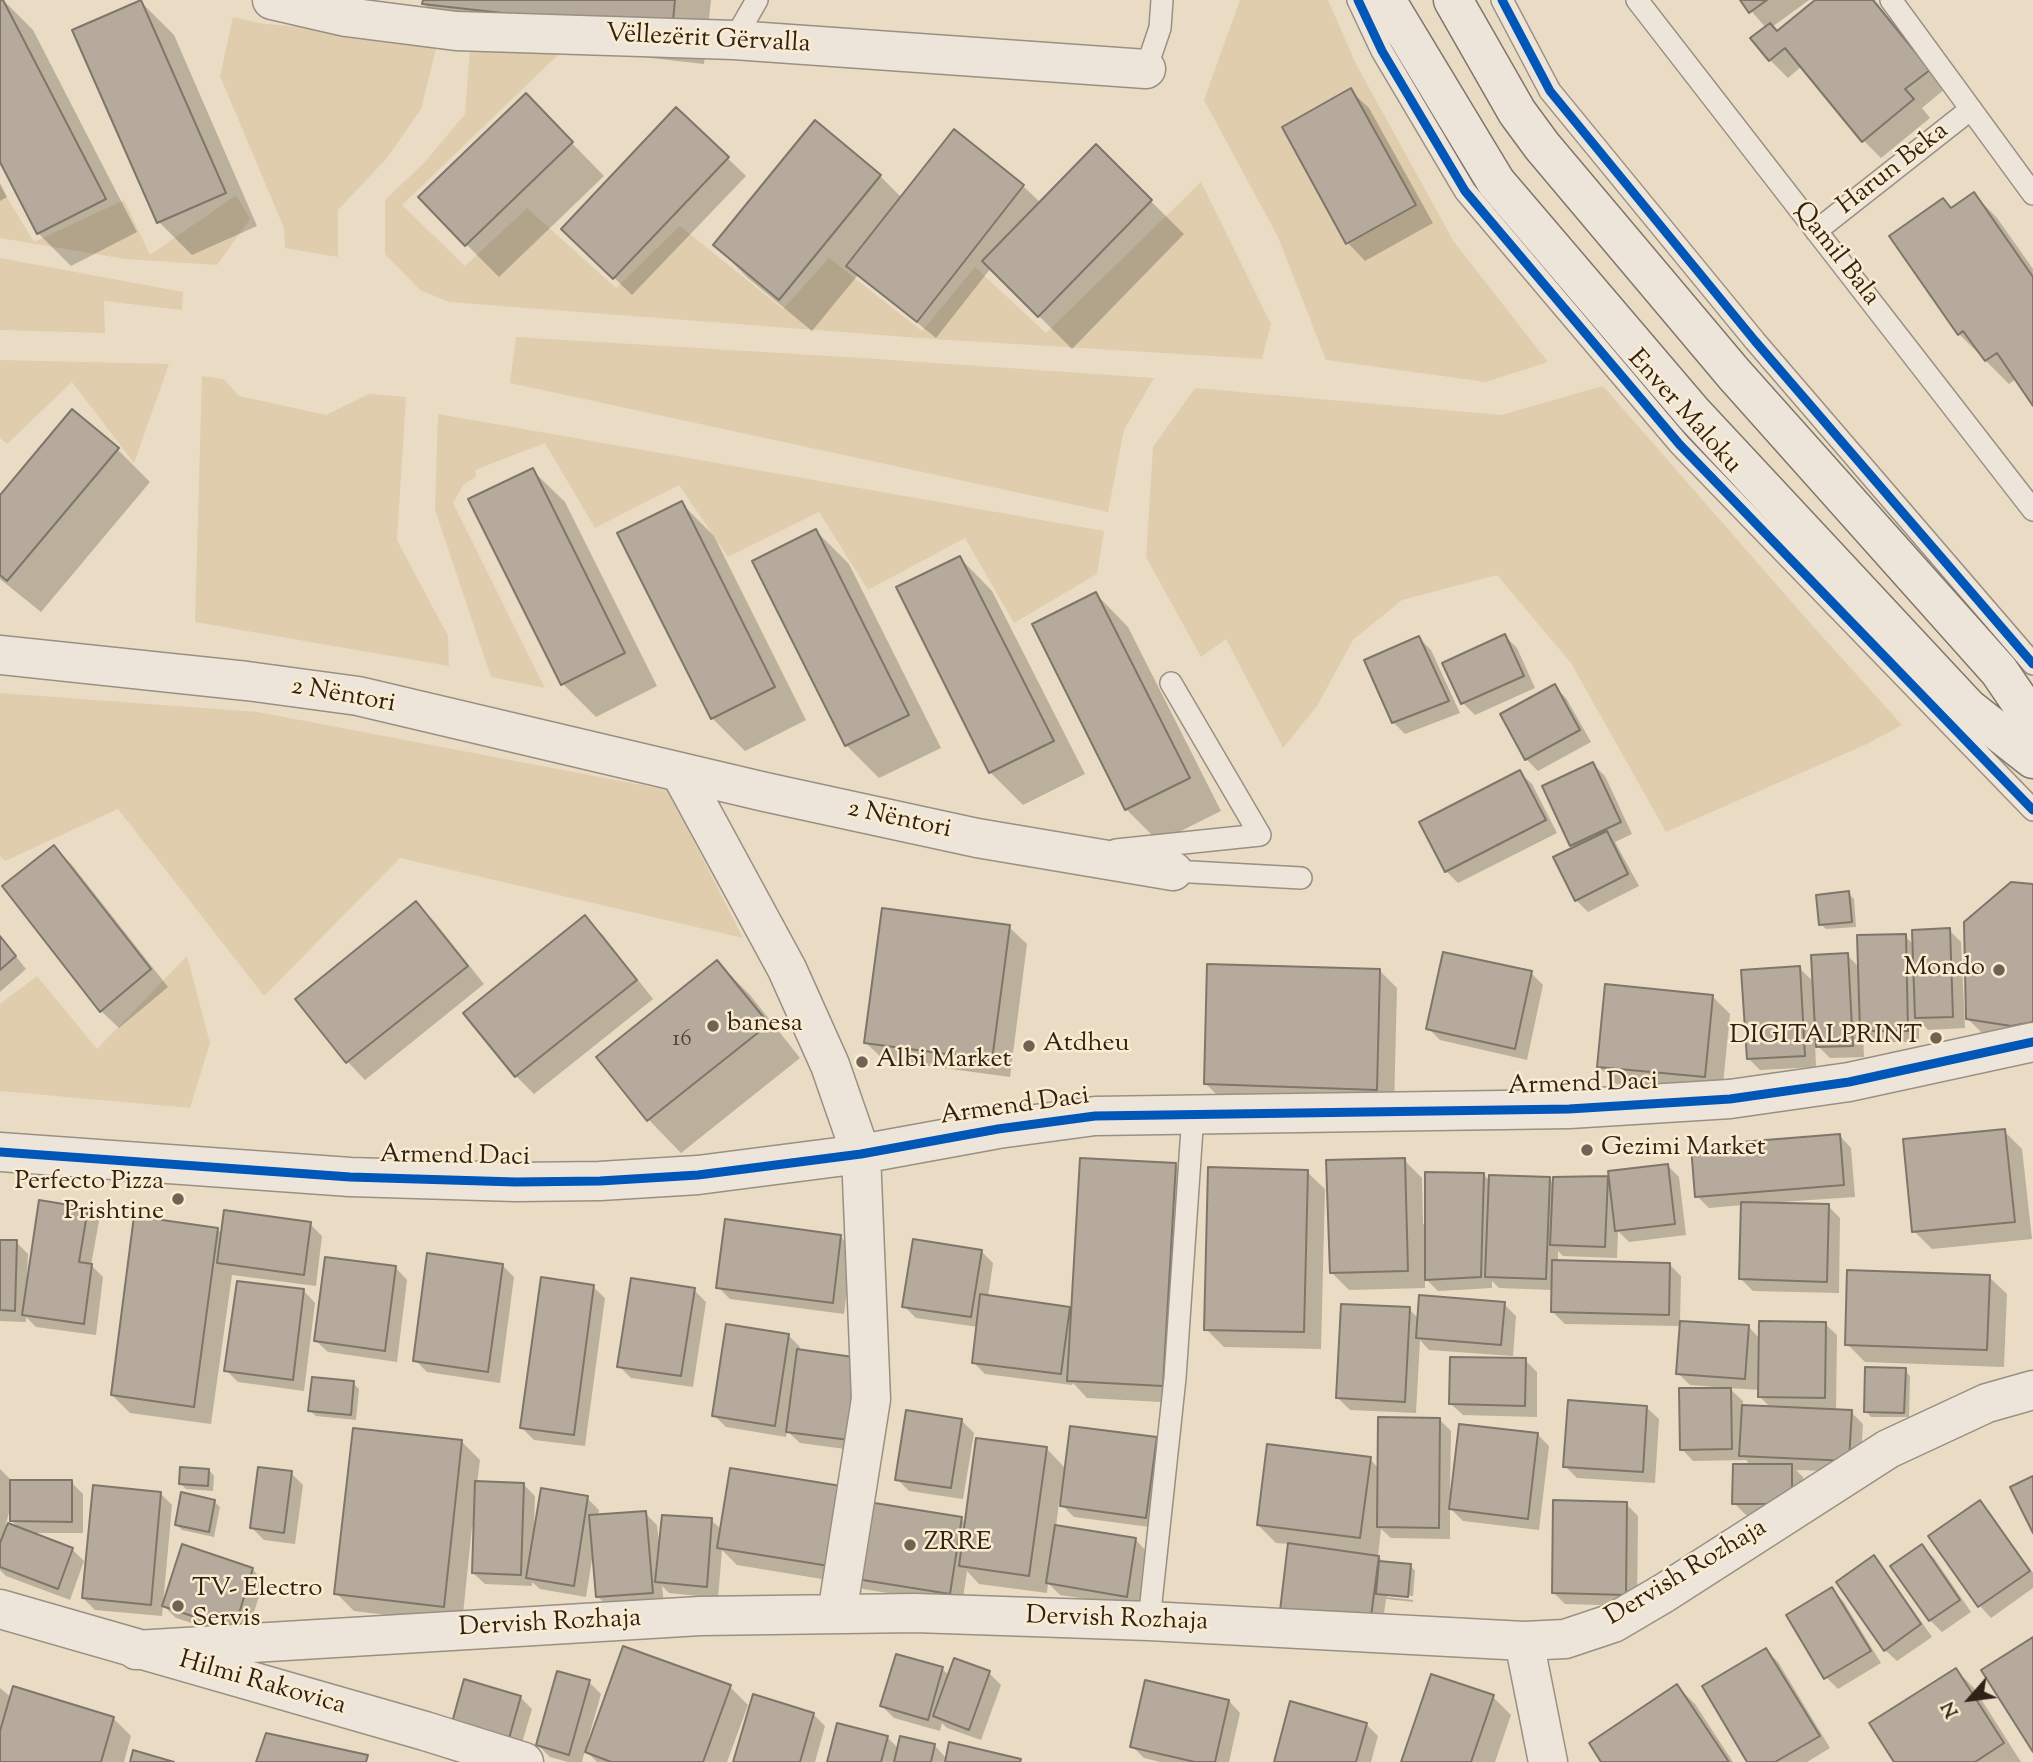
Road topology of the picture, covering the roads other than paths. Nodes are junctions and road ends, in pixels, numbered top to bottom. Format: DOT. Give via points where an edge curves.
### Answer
graph roads {
  1 [pos="272,0"];
  2 [pos="757,0"];
  3 [pos="1163,0"];
  4 [pos="1358,0"];
  5 [pos="1386,0"];
  6 [pos="1453,0"];
  7 [pos="1502,0"];
  8 [pos="1637,0"];
  9 [pos="1891,0"];
  10 [pos="734,40"];
  11 [pos="1146,69"];
  12 [pos="1971,110"];
  13 [pos="2033,194"];
  14 [pos="1816,231"];
  15 [pos="2033,510"];
  16 [pos="0,654"];
  17 [pos="2033,664"];
  18 [pos="1171,683"];
  19 [pos="2033,721"];
  20 [pos="2033,759"];
  21 [pos="680,772"];
  22 [pos="2033,810"];
  23 [pos="1079,854"];
  24 [pos="1173,871"];
  25 [pos="1301,878"];
  26 [pos="2033,1042"];
  27 [pos="1193,1114"];
  28 [pos="0,1152"];
  29 [pos="861,1154"];
  30 [pos="2033,1390"];
  31 [pos="0,1609"];
  32 [pos="837,1614"];
  33 [pos="1149,1621"];
  34 [pos="1524,1642"];
  35 [pos="136,1650"];
  36 [pos="524,1762"];
  37 [pos="1548,1762"];
  1 -- 10 [label="street, Vëllezërit Gërvalla" via="346,17 456,31"];
  2 -- 10 [label="lane"];
  3 -- 11 [label="lane" via="1160,28"];
  4 -- 22 [label="lane, Enver Maloku" via="1382,51 1465,191 1680,445"];
  5 -- 20 [label="street, Enver Maloku" via="1496,182 1693,414 1968,708"];
  6 -- 19 [label="street" via="1517,112 1542,146 1734,374 1999,671"];
  7 -- 17 [label="lane" via="1550,90 1755,341"];
  8 -- 14 [label="lane, Qamil Bala"];
  9 -- 12 [label="lane"];
  10 -- 11 [label="street, Vëllezërit Gërvalla"];
  12 -- 13 [label="lane"];
  12 -- 14 [label="lane, Harun Beka"];
  14 -- 15 [label="lane, Qamil Bala"];
  16 -- 21 [label="street, 2 Nëntori" via="358,696"];
  18 -- 23 [label="lane, 2 Nëntori" via="1260,835"];
  21 -- 23 [label="street, 2 Nëntori" via="977,838"];
  21 -- 29 [label="street" via="787,969 830,1065"];
  23 -- 24 [label="street, 2 Nëntori"];
  24 -- 25 [label="lane"];
  26 -- 27 [label="street, Armend Daci" via="1849,1082 1730,1099 1569,1109"];
  27 -- 29 [label="street, Armend Daci" via="1095,1116"];
  27 -- 33 [label="lane" via="1175,1378"];
  28 -- 29 [label="street, Armend Daci" via="351,1177 516,1182 698,1175"];
  29 -- 32 [label="street" via="871,1399"];
  30 -- 34 [label="street, Dervish Rozhaja" via="1987,1404 1888,1449 1613,1622 1565,1639"];
  31 -- 35 [label="street, Hilmi Rakovica"];
  32 -- 33 [label="street, Dervish Rozhaja"];
  32 -- 35 [label="street, Dervish Rozhaja" via="700,1616"];
  33 -- 34 [label="street, Dervish Rozhaja"];
  34 -- 37 [label="street"];
  35 -- 36 [label="street, Hilmi Rakovica"];
}
